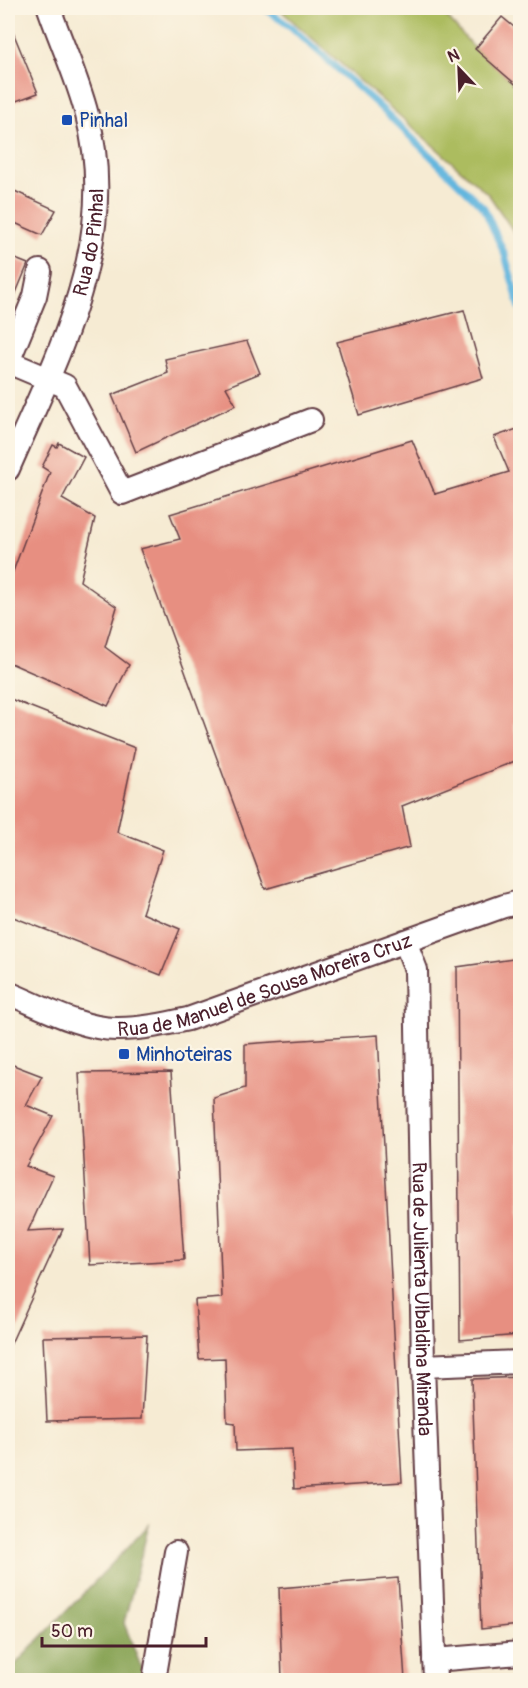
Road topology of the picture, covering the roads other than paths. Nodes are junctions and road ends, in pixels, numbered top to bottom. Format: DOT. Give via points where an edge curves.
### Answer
graph roads {
  1 [pos="49,8"];
  2 [pos="40,271"];
  3 [pos="47,378"];
  4 [pos="311,420"];
  5 [pos="8,469"];
  6 [pos="520,902"];
  7 [pos="405,941"];
  8 [pos="8,993"];
  9 [pos="520,1362"];
  10 [pos="423,1366"];
  11 [pos="176,1552"];
  12 [pos="520,1653"];
  13 [pos="434,1670"];
  14 [pos="154,1680"];
  1 -- 3 [label="street, Rua do Pinhal" via="87,115 96,166 96,211 82,289"];
  2 -- 3 [label="street" via="35,296 8,362"];
  3 -- 4 [label="street" via="66,386 122,493"];
  3 -- 5 [label="street, Rua do Pinhal"];
  6 -- 7 [label="street, Rua de Manuel de Sousa Moreira Cruz"];
  7 -- 8 [label="street, Rua de Manuel de Sousa Moreira Cruz" via="188,1019 151,1026 116,1030 85,1024"];
  7 -- 10 [label="street, Rua de Julienta Ulbaldina Miranda" via="416,970"];
  9 -- 10 [label="street"];
  10 -- 13 [label="street, Rua de Julienta Ulbaldina Miranda"];
  11 -- 14 [label="street"];
  12 -- 13 [label="street"];
}
